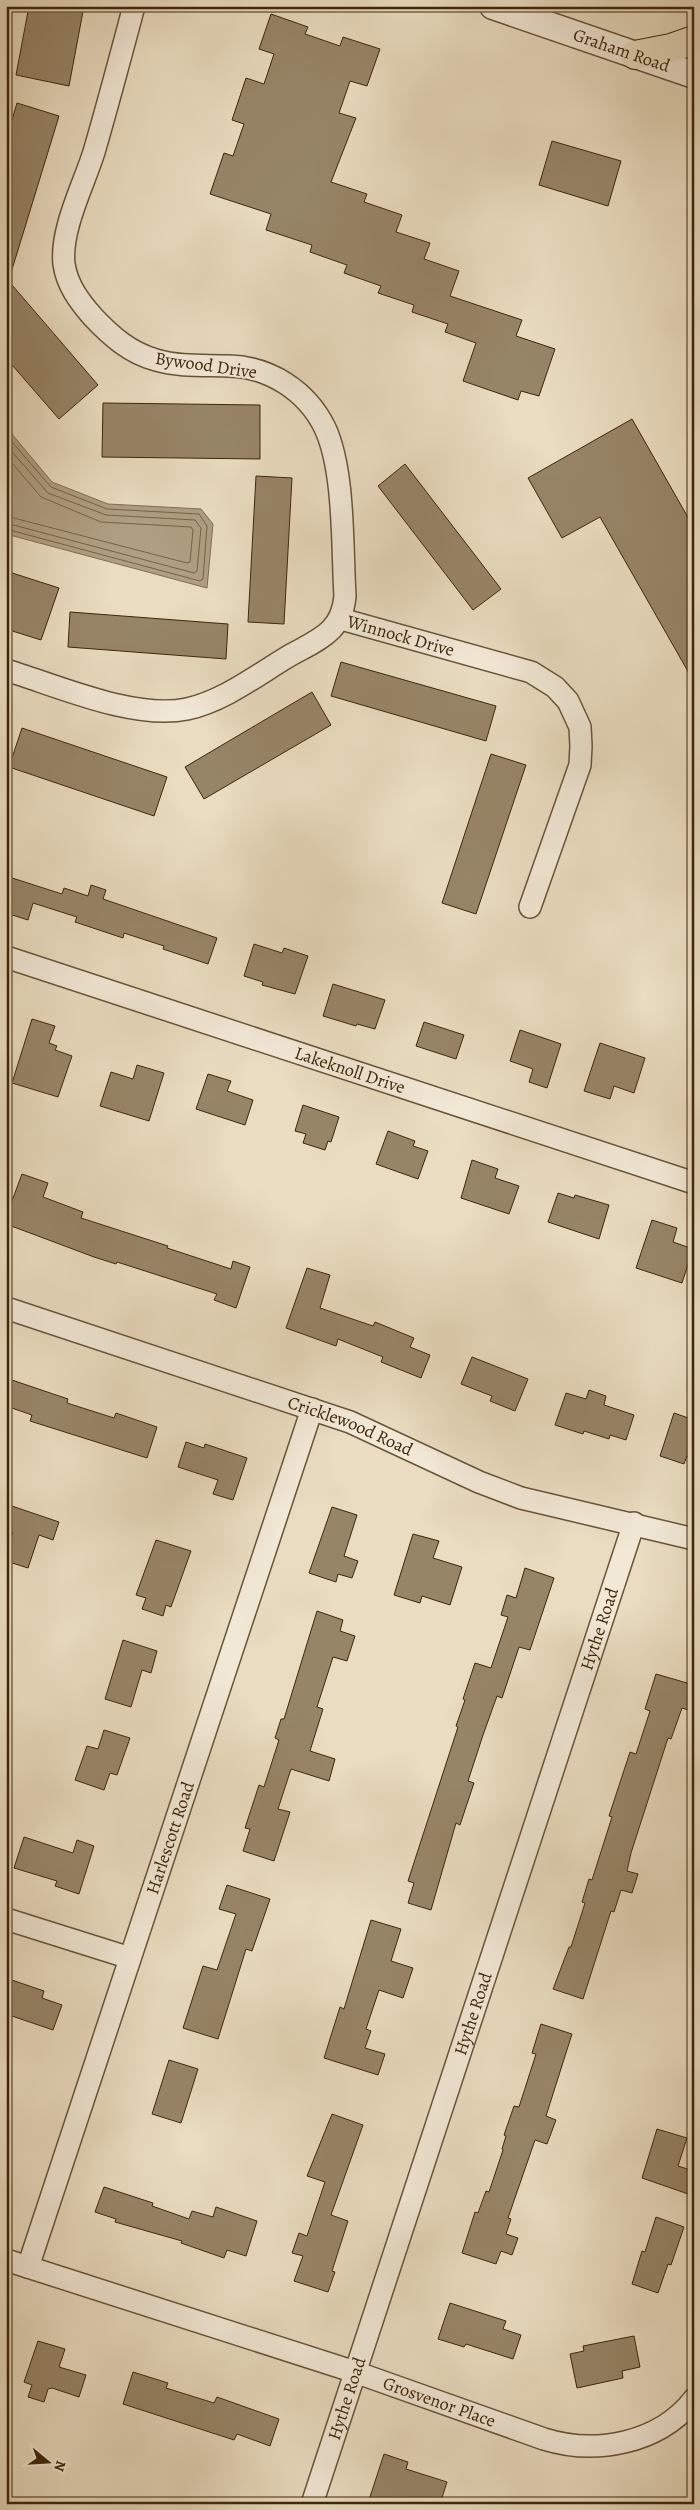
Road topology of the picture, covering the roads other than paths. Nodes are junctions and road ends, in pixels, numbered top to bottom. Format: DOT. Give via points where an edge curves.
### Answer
graph roads {
  1 [pos="134,6"];
  2 [pos="493,6"];
  3 [pos="694,40"];
  4 [pos="635,55"];
  5 [pos="694,75"];
  6 [pos="341,619"];
  7 [pos="6,670"];
  8 [pos="530,907"];
  9 [pos="6,957"];
  10 [pos="694,1183"];
  11 [pos="6,1308"];
  12 [pos="312,1409"];
  13 [pos="634,1523"];
  14 [pos="694,1539"];
  15 [pos="6,1919"];
  16 [pos="130,1958"];
  17 [pos="6,2260"];
  18 [pos="28,2267"];
  19 [pos="355,2372"];
  20 [pos="694,2399"];
  21 [pos="312,2504"];
  1 -- 6 [label="street, Bywood Drive" via="93,154 67,231 64,251 67,278 77,298 104,330 132,350 171,364 231,366 260,371 286,383 308,403 328,435 337,473 345,596"];
  2 -- 4 [label="street, Graham Road"];
  3 -- 4 [label="main road"];
  4 -- 5 [label="street, Graham Road"];
  6 -- 7 [label="street, Winnock Drive" via="324,636 225,694 188,708 158,712 134,709"];
  6 -- 8 [label="street, Winnock Drive" via="531,672 555,686 568,701 580,727 580,765"];
  9 -- 10 [label="street, Lakeknoll Drive"];
  11 -- 12 [label="street, Cricklewood Road"];
  12 -- 13 [label="street, Cricklewood Road" via="350,1422 521,1498"];
  12 -- 16 [label="street, Harlescott Road"];
  13 -- 14 [label="street, Cricklewood Road"];
  13 -- 19 [label="street, Hythe Road"];
  15 -- 16 [label="street"];
  16 -- 18 [label="street, Harlescott Road"];
  17 -- 18 [label="street, Grosvenor Place"];
  18 -- 19 [label="street, Grosvenor Place"];
  19 -- 20 [label="street, Grosvenor Place" via="572,2446 608,2446 644,2436 675,2418"];
  19 -- 21 [label="street, Hythe Road"];
}
